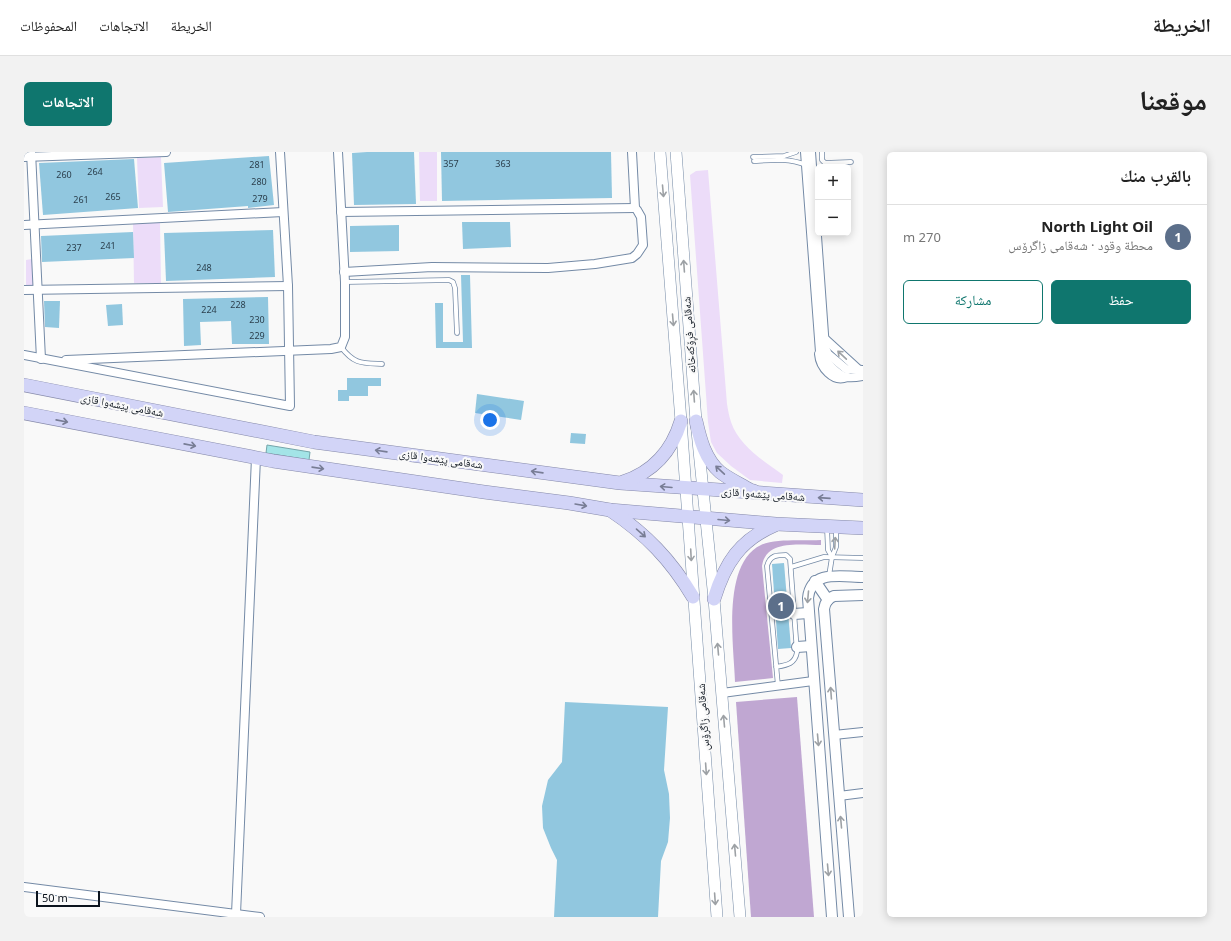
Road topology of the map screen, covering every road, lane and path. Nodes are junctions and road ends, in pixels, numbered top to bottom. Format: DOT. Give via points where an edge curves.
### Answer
graph roads {
  1 [pos="166,152"];
  2 [pos="280,152"];
  3 [pos="338,152"];
  4 [pos="632,152"];
  5 [pos="660,152"];
  6 [pos="676,152"];
  7 [pos="796,152"];
  8 [pos="809,153"];
  9 [pos="822,153"];
  10 [pos="28,155"];
  11 [pos="770,158"];
  12 [pos="754,159"];
  13 [pos="851,162"];
  14 [pos="806,165"];
  15 [pos="635,208"];
  16 [pos="283,212"];
  17 [pos="341,212"];
  18 [pos="24,225"];
  19 [pos="35,225"];
  20 [pos="344,272"];
  21 [pos="345,282"];
  22 [pos="288,286"];
  23 [pos="37,289"];
  24 [pos="24,290"];
  25 [pos="456,333"];
  26 [pos="341,347"];
  27 [pos="289,351"];
  28 [pos="24,355"];
  29 [pos="41,359"];
  30 [pos="51,361"];
  31 [pos="382,364"];
  32 [pos="862,372"];
  33 [pos="24,385"];
  34 [pos="24,413"];
  35 [pos="681,421"];
  36 [pos="696,421"];
  37 [pos="256,458"];
  38 [pos="620,483"];
  39 [pos="686,488"];
  40 [pos="704,490"];
  41 [pos="766,494"];
  42 [pos="863,500"];
  43 [pos="610,510"];
  44 [pos="688,516"];
  45 [pos="706,518"];
  46 [pos="776,524"];
  47 [pos="831,527"];
  48 [pos="863,528"];
  49 [pos="832,557"];
  50 [pos="863,558"];
  51 [pos="791,567"];
  52 [pos="829,577"];
  53 [pos="863,577"];
  54 [pos="815,580"];
  55 [pos="863,595"];
  56 [pos="693,597"];
  57 [pos="714,598"];
  58 [pos="828,600"];
  59 [pos="808,613"];
  60 [pos="794,614"];
  61 [pos="811,646"];
  62 [pos="797,647"];
  63 [pos="776,667"];
  64 [pos="813,681"];
  65 [pos="778,686"];
  66 [pos="722,693"];
  67 [pos="832,713"];
  68 [pos="816,715"];
  69 [pos="863,732"];
  70 [pos="834,735"];
  71 [pos="863,793"];
  72 [pos="839,796"];
  73 [pos="24,886"];
  74 [pos="236,914"];
  75 [pos="260,917"];
  76 [pos="717,917"];
  77 [pos="740,917"];
  78 [pos="832,917"];
  79 [pos="849,917"];
  1 -- 10 [label="street"];
  2 -- 16 [label="street"];
  3 -- 17 [label="street"];
  4 -- 15 [label="street"];
  5 -- 35 [label="main road, شەقامی فڕۆکەخانە, one-way"];
  36 -- 6 [label="main road, شەقامی فڕۆکەخانە, one-way"];
  7 -- 11 [label="lane"];
  8 -- 9 [label="lane"];
  8 -- 14 [label="street"];
  32 -- 8 [label="street, one-way" via="846,369 828,354 825,348"];
  9 -- 13 [label="lane" via="822,160 825,163"];
  10 -- 19 [label="street"];
  11 -- 12 [label="lane"];
  11 -- 14 [label="lane"];
  14 -- 32 [label="street" via="819,350 824,360 842,375 848,377"];
  15 -- 17 [label="street"];
  15 -- 20 [label="street" via="641,217 643,245 632,258 548,268 432,267"];
  16 -- 19 [label="street"];
  16 -- 22 [label="street"];
  17 -- 20 [label="street"];
  18 -- 19 [label="street"];
  19 -- 23 [label="street"];
  20 -- 21 [label="street"];
  21 -- 25 [label="lane" via="449,280 455,288"];
  21 -- 26 [label="street" via="345,337"];
  22 -- 23 [label="street"];
  22 -- 27 [label="street"];
  23 -- 24 [label="street"];
  23 -- 29 [label="street"];
  26 -- 27 [label="street"];
  26 -- 31 [label="lane" via="354,361"];
  27 -- 30 [label="street"];
  27 -- 30 [label="street" via="290,406"];
  28 -- 29 [label="street"];
  29 -- 30 [label="street"];
  38 -- 33 [label="highway, شەقامی پێشەوا قازی, one-way" via="314,442"];
  34 -- 37 [label="highway, one-way"];
  35 -- 38 [label="highway" via="673,443 657,463 646,472"];
  35 -- 39 [label="main road, شەقامی فڕۆکەخانە"];
  36 -- 40 [label="main road, شەقامی فڕۆکەخانە"];
  41 -- 36 [label="highway, one-way" via="750,490 720,471 708,457 700,440"];
  37 -- 43 [label="highway, one-way"];
  37 -- 74 [label="street"];
  39 -- 38 [label="highway, شەقامی پێشەوا قازی, one-way"];
  39 -- 40 [label="highway, شەقامی پێشەوا قازی"];
  39 -- 44 [label="main road, شەقامی فڕۆکەخانە"];
  40 -- 41 [label="highway, شەقامی پێشەوا قازی"];
  40 -- 45 [label="main road, شەقامی فڕۆکەخانە"];
  42 -- 41 [label="highway, شەقامی پێشەوا قازی, one-way"];
  43 -- 44 [label="highway"];
  43 -- 56 [label="highway, one-way" via="644,535 658,549"];
  44 -- 45 [label="highway"];
  44 -- 56 [label="main road, شەقامی زاگرۆس, one-way"];
  45 -- 46 [label="highway, one-way"];
  45 -- 57 [label="main road, شەقامی زاگرۆس"];
  46 -- 47 [label="highway"];
  46 -- 57 [label="highway" via="746,542 735,554 726,568"];
  47 -- 48 [label="highway"];
  47 -- 49 [label="lane" via="828,550"];
  49 -- 47 [label="lane, one-way" via="836,547"];
  49 -- 50 [label="lane"];
  49 -- 51 [label="lane"];
  49 -- 52 [label="lane"];
  51 -- 60 [label="lane"];
  51 -- 63 [label="lane" via="790,559 786,555 774,556 767,566"];
  52 -- 53 [label="street"];
  52 -- 54 [label="street"];
  54 -- 58 [label="street"];
  54 -- 59 [label="street, one-way" via="808,593"];
  55 -- 58 [label="street" via="838,595"];
  56 -- 76 [label="main road, شەقامی زاگرۆس, one-way"];
  66 -- 57 [label="main road, شەقامی زاگرۆس, one-way"];
  67 -- 58 [label="street, one-way" via="824,609"];
  59 -- 60 [label="street"];
  59 -- 61 [label="street"];
  60 -- 62 [label="lane"];
  61 -- 62 [label="street"];
  61 -- 64 [label="street"];
  62 -- 63 [label="lane" via="797,655 792,663"];
  63 -- 65 [label="lane"];
  64 -- 65 [label="street"];
  64 -- 68 [label="street"];
  65 -- 66 [label="street"];
  77 -- 66 [label="main road, شەقامی زاگرۆس, one-way"];
  67 -- 68 [label="street"];
  67 -- 70 [label="street"];
  68 -- 78 [label="street, one-way"];
  69 -- 70 [label="street"];
  70 -- 72 [label="street"];
  71 -- 72 [label="street"];
  79 -- 72 [label="street, one-way"];
  73 -- 74 [label="street"];
  74 -- 75 [label="street"];
}
